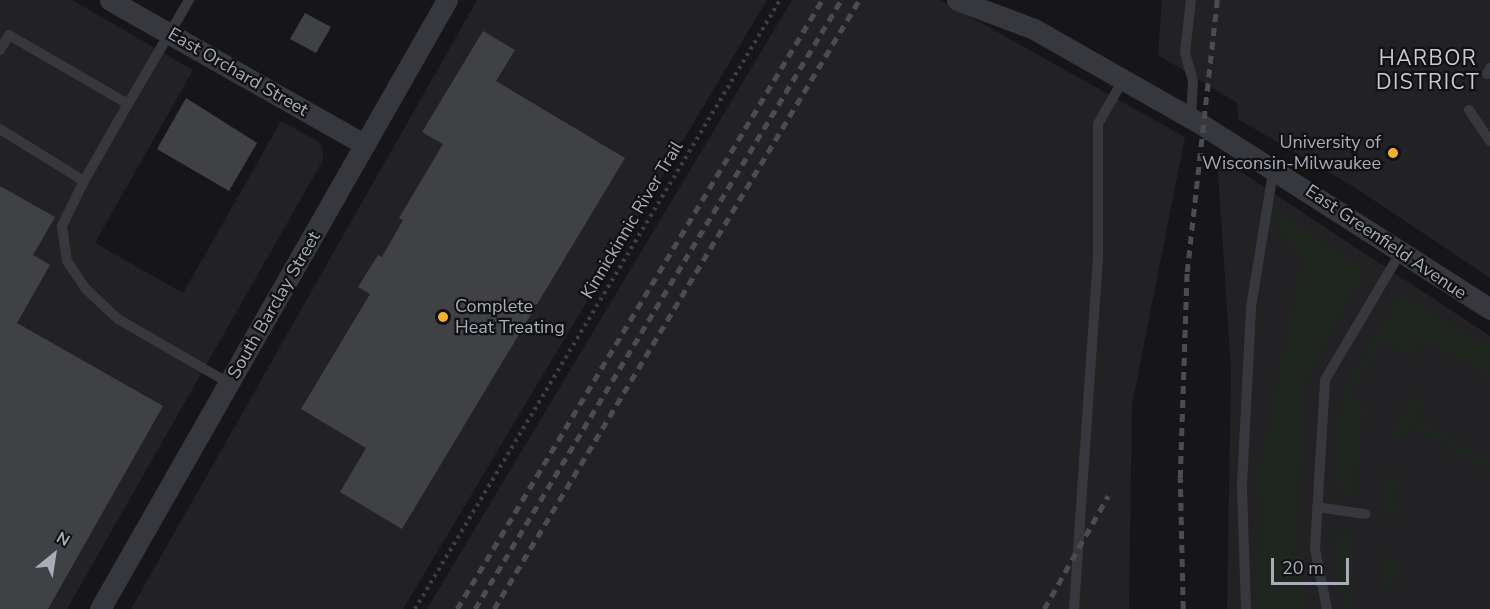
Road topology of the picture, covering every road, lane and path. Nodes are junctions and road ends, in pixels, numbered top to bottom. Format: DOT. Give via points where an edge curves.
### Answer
graph roads {
  1 [pos="111,0"];
  2 [pos="189,0"];
  3 [pos="447,0"];
  4 [pos="780,0"];
  5 [pos="957,0"];
  6 [pos="1001,0"];
  7 [pos="1191,0"];
  8 [pos="1034,29"];
  9 [pos="169,33"];
  10 [pos="0,50"];
  11 [pos="1123,80"];
  12 [pos="128,104"];
  13 [pos="1469,110"];
  14 [pos="1191,118"];
  15 [pos="0,129"];
  16 [pos="1490,141"];
  17 [pos="365,145"];
  18 [pos="1274,167"];
  19 [pos="84,180"];
  20 [pos="1400,253"];
  21 [pos="1490,309"];
  22 [pos="229,382"];
  23 [pos="1317,507"];
  24 [pos="1365,514"];
  25 [pos="100,609"];
  26 [pos="415,609"];
  27 [pos="1074,609"];
  28 [pos="1246,609"];
  29 [pos="1327,609"];
  1 -- 9 [label="street, East Orchard Street"];
  2 -- 9 [label="lane"];
  3 -- 17 [label="street, South Barclay Street"];
  4 -- 26 [label="path, Kinnickinnic River Trail"];
  5 -- 8 [label="street, East Greenfield Avenue"];
  6 -- 8 [label="street, East Greenfield Avenue"];
  7 -- 14 [label="lane" via="1185,53 1193,81"];
  8 -- 11 [label="street, East Greenfield Avenue"];
  9 -- 12 [label="lane"];
  9 -- 17 [label="street, East Orchard Street"];
  10 -- 12 [label="lane" via="9,35"];
  11 -- 14 [label="street, East Greenfield Avenue"];
  11 -- 27 [label="lane" via="1098,124 1098,255"];
  12 -- 19 [label="lane"];
  13 -- 16 [label="lane"];
  14 -- 18 [label="street, East Greenfield Avenue"];
  15 -- 19 [label="lane"];
  17 -- 22 [label="street, South Barclay Street"];
  18 -- 20 [label="street, East Greenfield Avenue"];
  18 -- 28 [label="lane" via="1251,307 1242,486"];
  19 -- 22 [label="lane" via="62,226 67,261 86,289 118,319"];
  20 -- 21 [label="street, East Greenfield Avenue"];
  20 -- 23 [label="lane" via="1325,380"];
  22 -- 25 [label="street, South Barclay Street"];
  23 -- 24 [label="lane"];
  23 -- 29 [label="lane" via="1315,549"];
}
